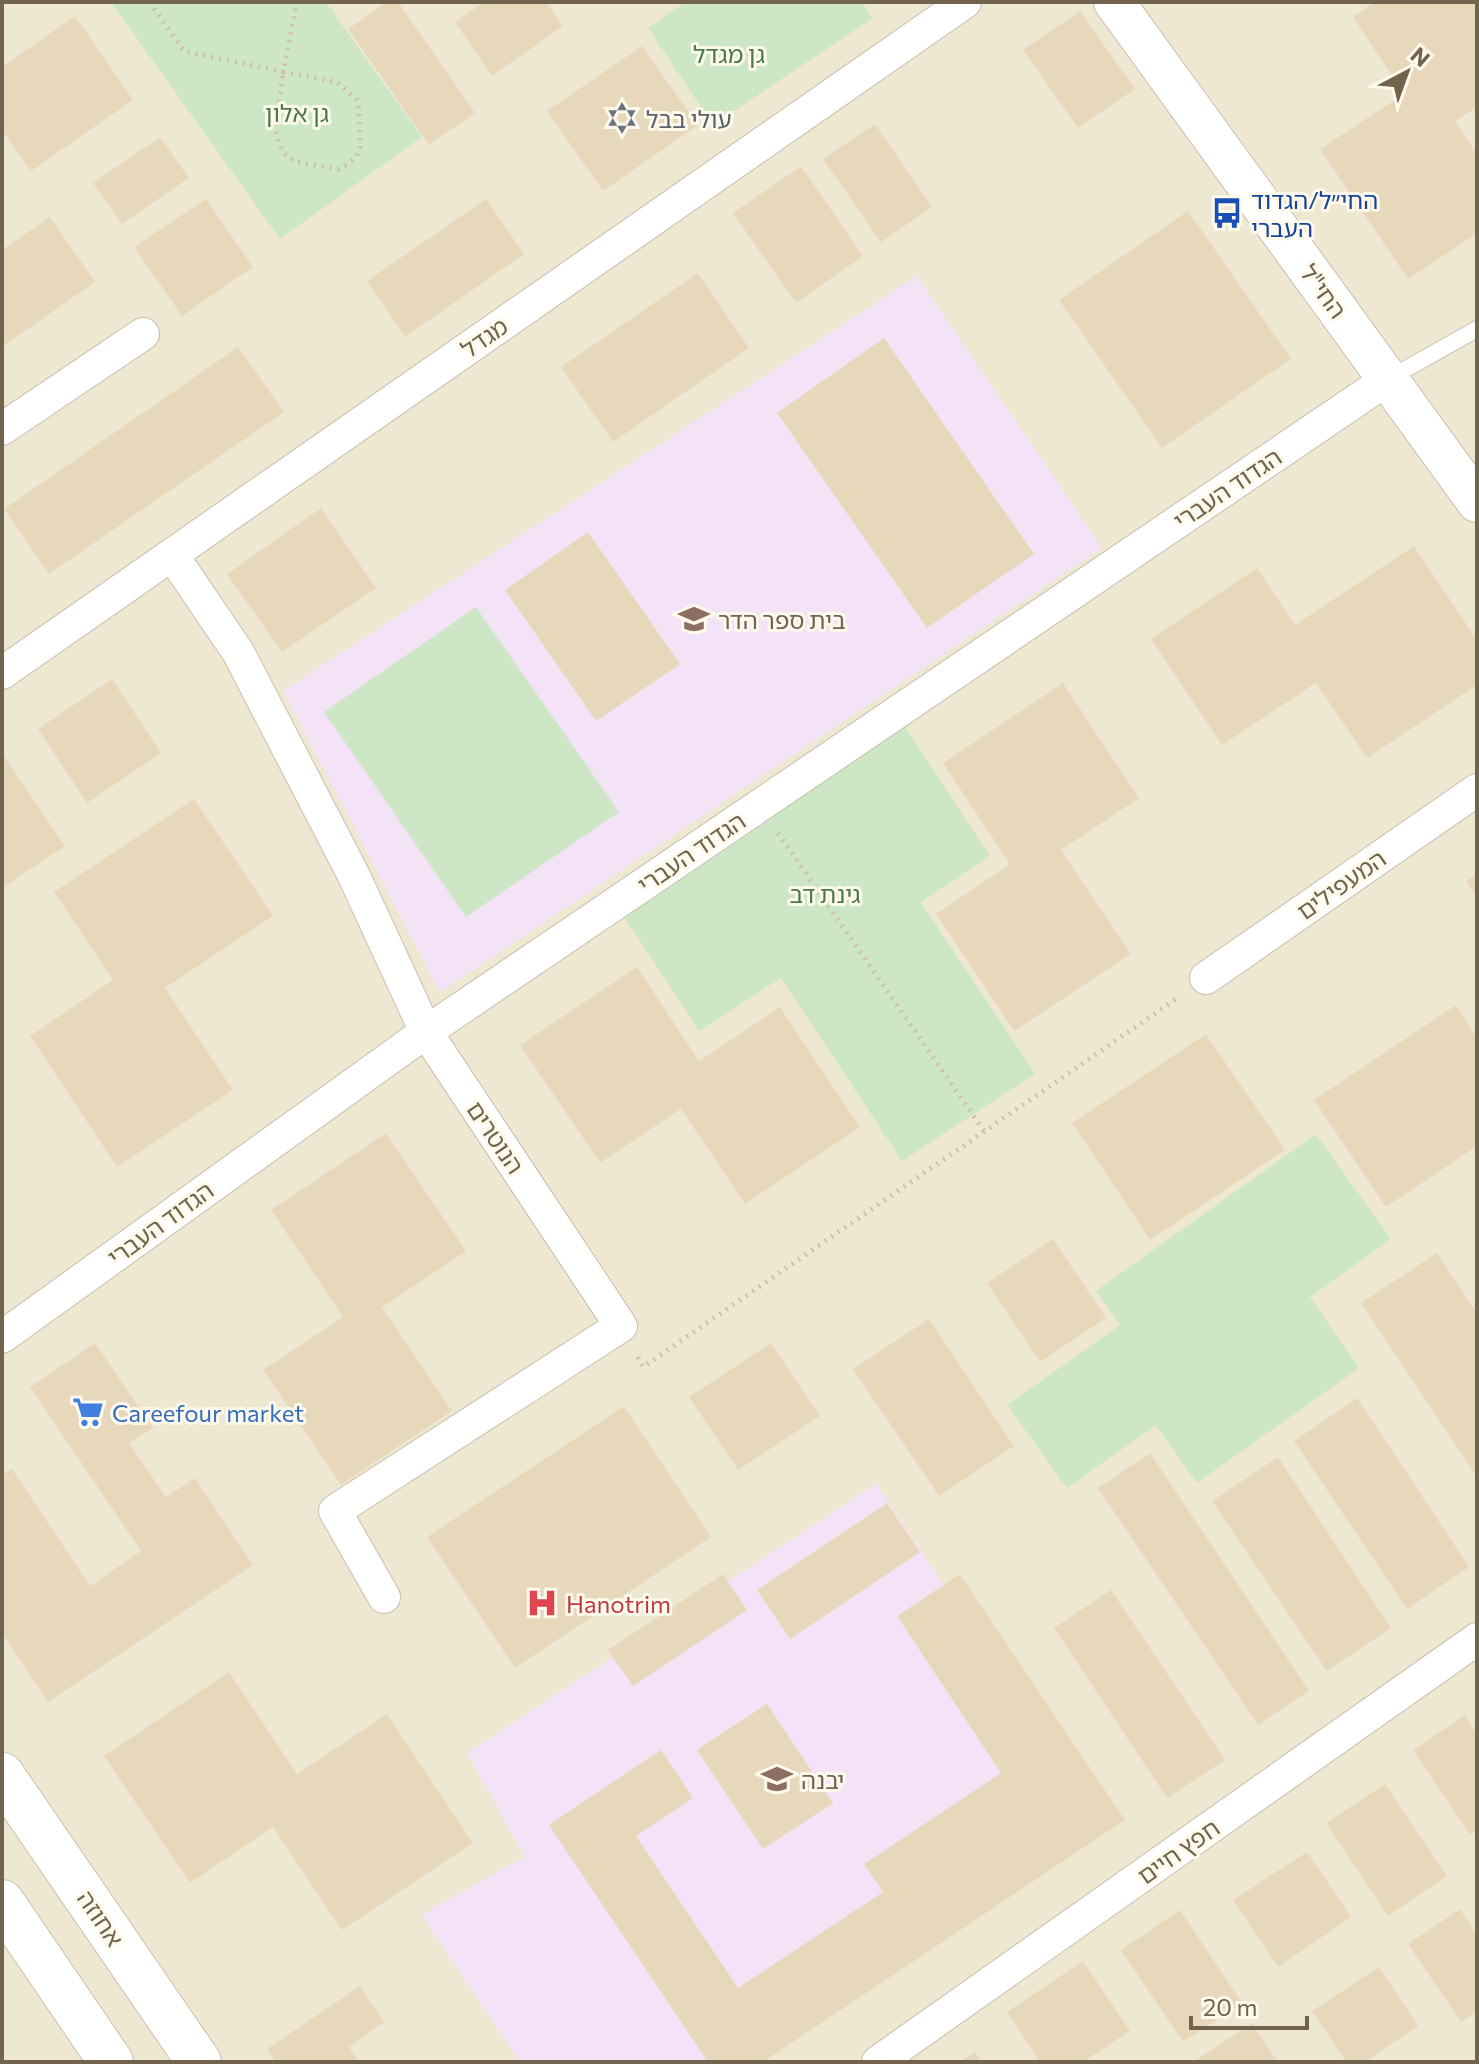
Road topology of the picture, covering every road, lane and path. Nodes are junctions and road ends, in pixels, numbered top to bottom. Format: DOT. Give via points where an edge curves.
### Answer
graph roads {
  1 [pos="149,2"];
  2 [pos="297,2"];
  3 [pos="965,2"];
  4 [pos="1114,2"];
  5 [pos="283,72"];
  6 [pos="1477,329"];
  7 [pos="143,334"];
  8 [pos="1388,379"];
  9 [pos="2,429"];
  10 [pos="1477,502"];
  11 [pos="172,555"];
  12 [pos="2,673"];
  13 [pos="1477,790"];
  14 [pos="759,806"];
  15 [pos="1206,978"];
  16 [pos="426,1032"];
  17 [pos="984,1131"];
  18 [pos="621,1326"];
  19 [pos="2,1337"];
  20 [pos="384,1597"];
  21 [pos="1477,1639"];
  22 [pos="2,1775"];
  23 [pos="2,1902"];
  24 [pos="111,2062"];
  25 [pos="199,2062"];
  26 [pos="878,2062"];
  1 -- 5 [label="path" via="184,51"];
  2 -- 5 [label="path"];
  3 -- 11 [label="street, מגדל"];
  4 -- 8 [label="street, החי\"ל"];
  5 -- 5 [label="path" via="276,131 286,155 296,162 338,169 348,164 360,147 356,99 337,82"];
  6 -- 8 [label="lane"];
  7 -- 9 [label="street"];
  8 -- 10 [label="street, החי\"ל"];
  8 -- 14 [label="street, הגדוד העברי"];
  11 -- 12 [label="street, מגדל"];
  11 -- 16 [label="street, הנוטרים" via="245,665 354,876"];
  13 -- 15 [label="street, המעפילים"];
  14 -- 16 [label="street, הגדוד העברי"];
  14 -- 17 [label="path"];
  15 -- 17 [label="path"];
  16 -- 18 [label="street, הנוטרים"];
  16 -- 19 [label="street, הגדוד העברי"];
  17 -- 18 [label="path" via="643,1367"];
  18 -- 20 [label="street" via="335,1511"];
  21 -- 26 [label="street, חפץ חיים"];
  22 -- 25 [label="main road, אחוזה"];
  23 -- 24 [label="main road"];
}
